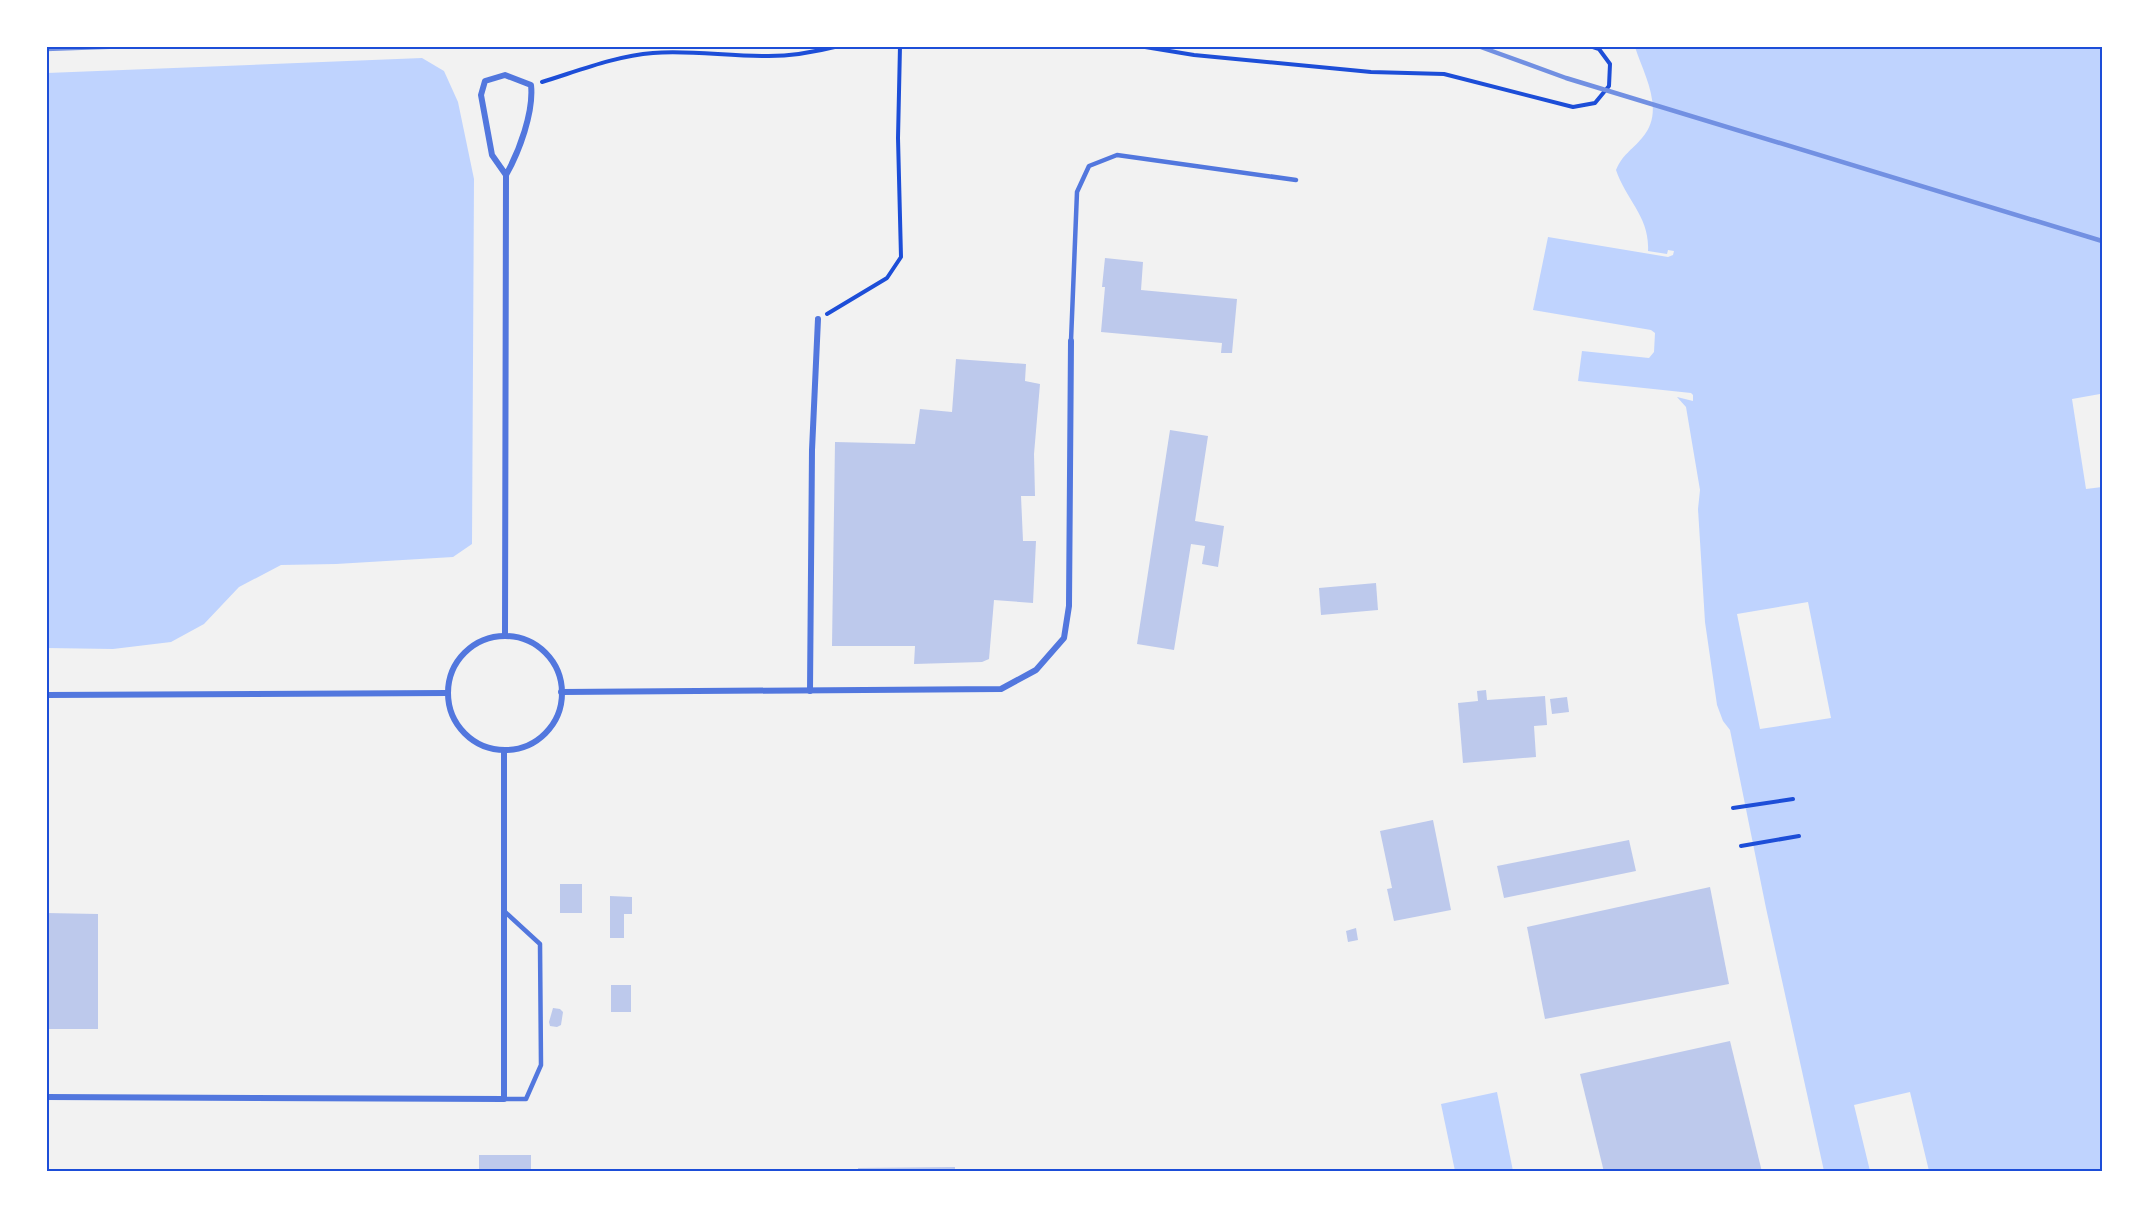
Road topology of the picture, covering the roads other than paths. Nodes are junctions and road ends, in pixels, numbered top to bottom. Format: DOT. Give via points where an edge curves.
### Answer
graph roads {
  1 [pos="506,175"];
  2 [pos="1296,180"];
  3 [pos="818,319"];
  4 [pos="1071,341"];
  5 [pos="505,635"];
  6 [pos="810,691"];
  7 [pos="561,692"];
  8 [pos="448,693"];
  9 [pos="46,695"];
  10 [pos="504,751"];
  11 [pos="504,911"];
  12 [pos="46,1097"];
  13 [pos="504,1099"];
  1 -- 1 [label="street" via="516,158 533,98 531,85 505,75 485,81 481,95 492,155"];
  1 -- 5 [label="street"];
  2 -- 4 [label="lane" via="1117,155 1089,166 1077,192"];
  3 -- 6 [label="street" via="812,450"];
  4 -- 6 [label="street" via="1069,606 1064,638 1036,670 1001,689"];
  5 -- 7 [label="street" via="530,641 550,657 561,681"];
  5 -- 8 [label="street" via="479,640 459,657 448,680"];
  6 -- 7 [label="street"];
  7 -- 10 [label="street" via="561,707 550,730 530,746"];
  8 -- 9 [label="street"];
  8 -- 10 [label="street" via="448,706 459,729 479,746"];
  10 -- 11 [label="street"];
  11 -- 13 [label="street"];
  11 -- 13 [label="lane" via="540,944 541,1065 526,1099"];
  12 -- 13 [label="street"];
}
